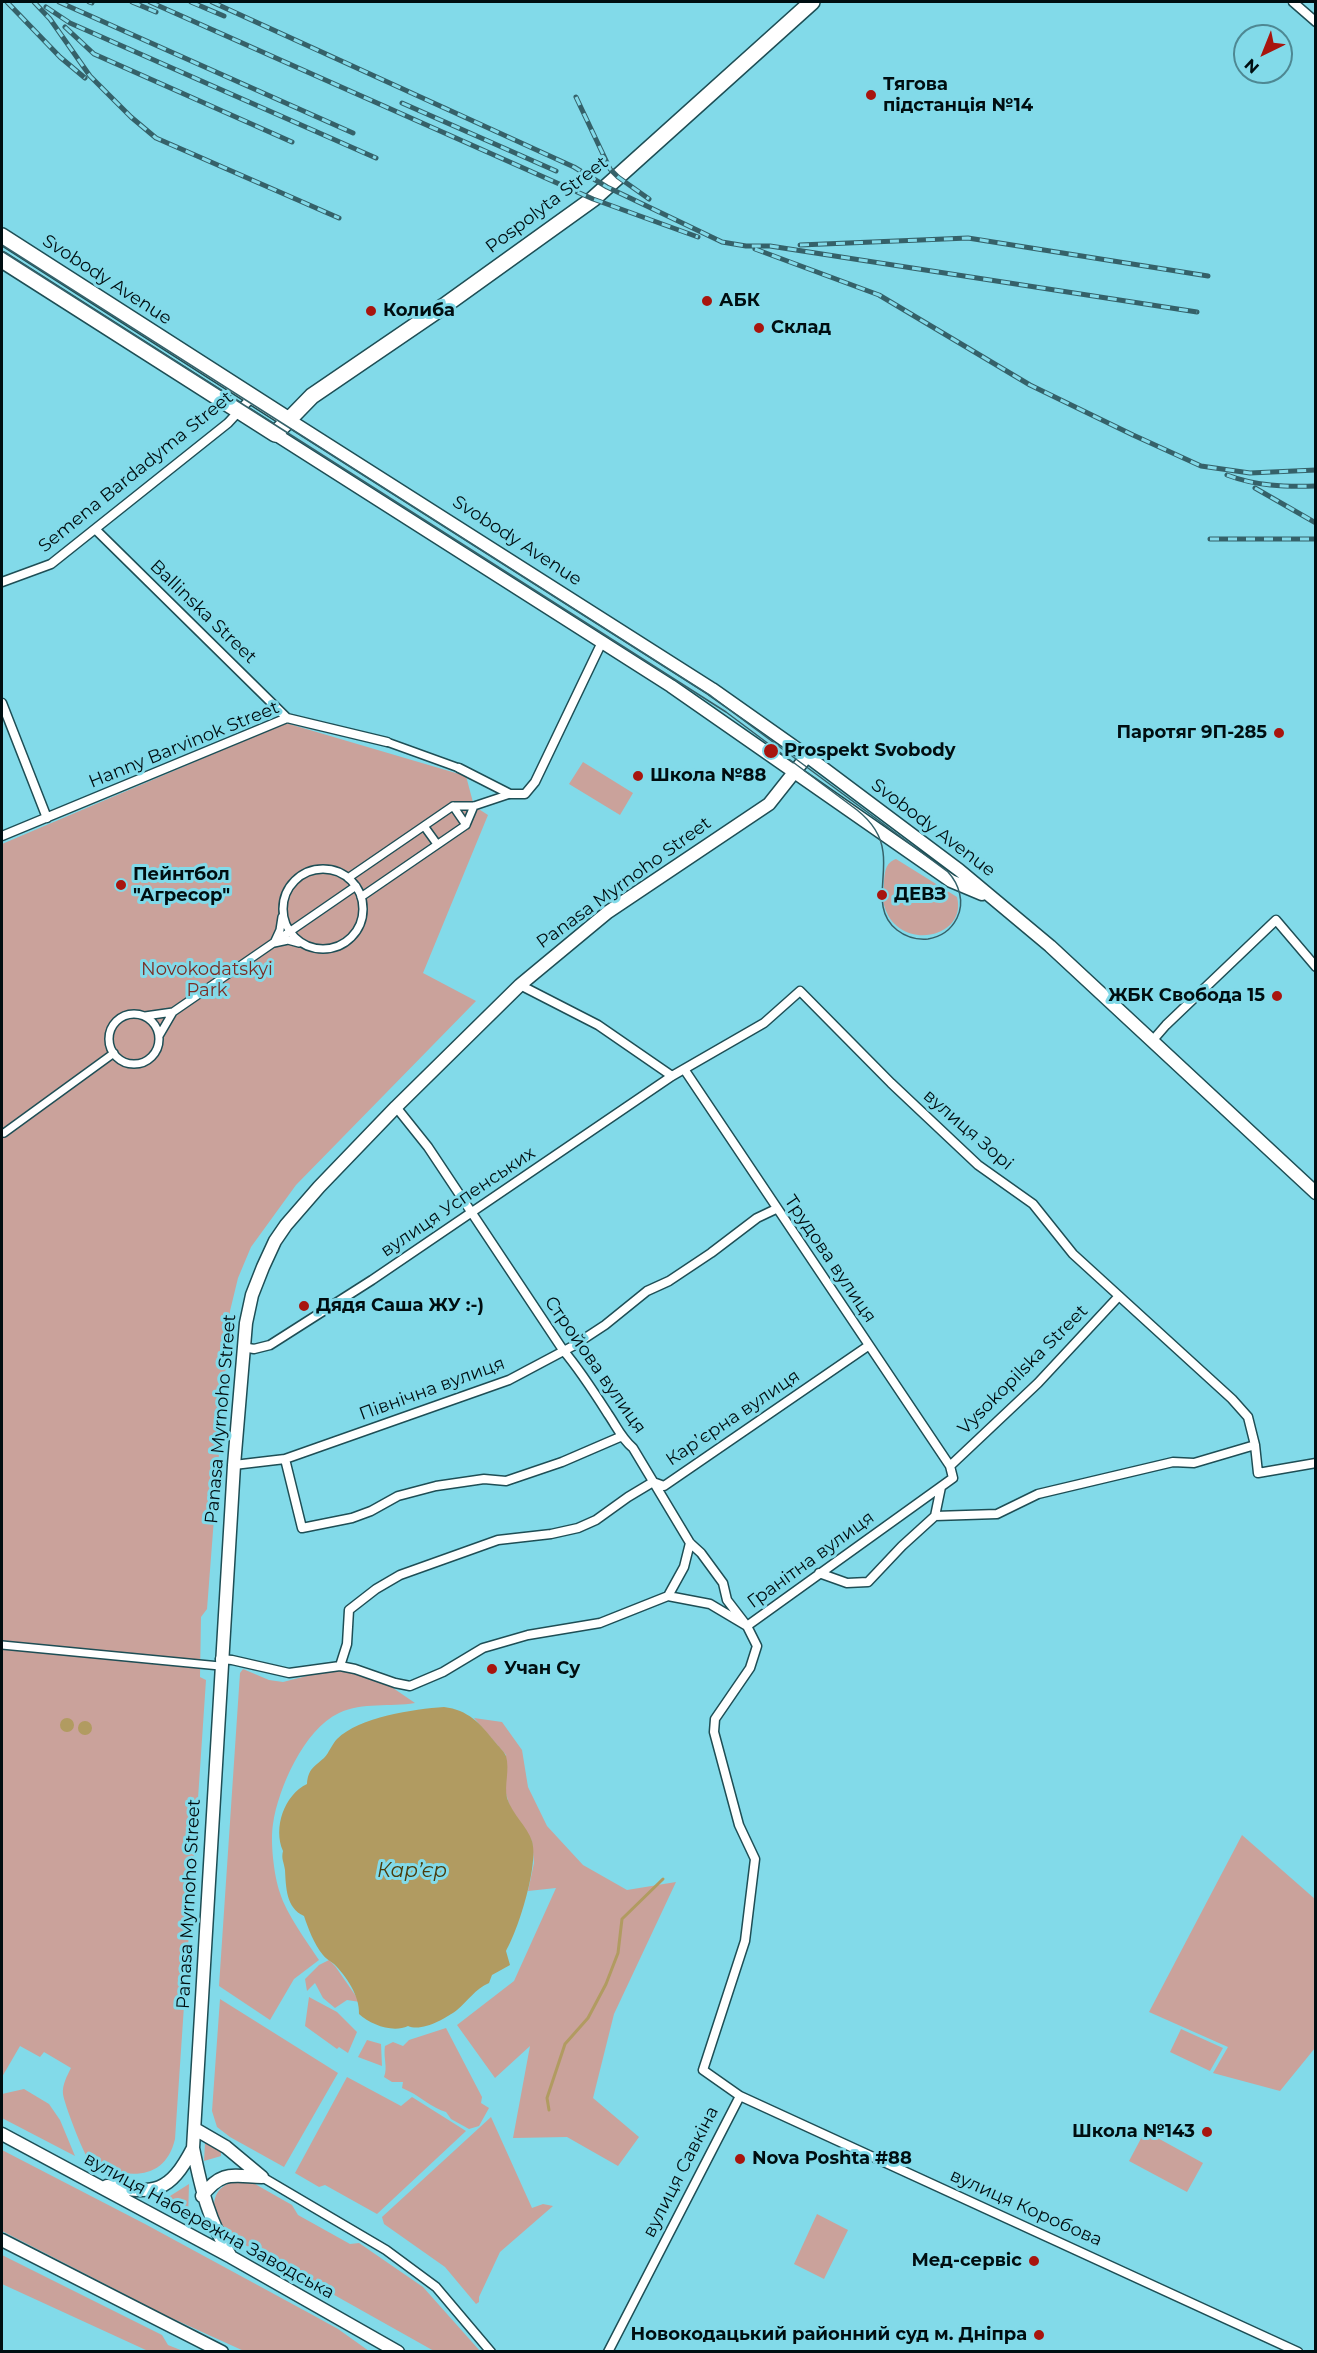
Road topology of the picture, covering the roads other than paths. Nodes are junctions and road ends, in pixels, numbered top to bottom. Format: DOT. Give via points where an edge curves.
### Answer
graph roads {
  1 [pos="812,2"];
  2 [pos="1293,2"];
  3 [pos="1316,22"];
  4 [pos="2,236"];
  5 [pos="2,260"];
  6 [pos="253,396"];
  7 [pos="240,412"];
  8 [pos="289,420"];
  9 [pos="275,434"];
  10 [pos="95,529"];
  11 [pos="2,582"];
  12 [pos="602,642"];
  13 [pos="2,703"];
  14 [pos="287,718"];
  15 [pos="387,742"];
  16 [pos="807,756"];
  17 [pos="459,768"];
  18 [pos="796,772"];
  19 [pos="510,794"];
  20 [pos="453,806"];
  21 [pos="474,806"];
  22 [pos="47,818"];
  23 [pos="466,825"];
  24 [pos="424,826"];
  25 [pos="2,836"];
  26 [pos="437,844"];
  27 [pos="348,878"];
  28 [pos="356,886"];
  29 [pos="361,897"];
  30 [pos="997,901"];
  31 [pos="283,912"];
  32 [pos="290,931"];
  33 [pos="274,943"];
  34 [pos="305,945"];
  35 [pos="1316,967"];
  36 [pos="520,985"];
  37 [pos="173,1012"];
  38 [pos="145,1016"];
  39 [pos="159,1036"];
  40 [pos="1153,1040"];
  41 [pos="114,1053"];
  42 [pos="684,1069"];
  43 [pos="672,1076"];
  44 [pos="396,1107"];
  45 [pos="4,1133"];
  46 [pos="1316,1193"];
  47 [pos="776,1209"];
  48 [pos="471,1213"];
  49 [pos="1119,1296"];
  50 [pos="868,1346"];
  51 [pos="243,1347"];
  52 [pos="563,1350"];
  53 [pos="620,1437"];
  54 [pos="1255,1445"];
  55 [pos="285,1459"];
  56 [pos="1316,1462"];
  57 [pos="234,1465"];
  58 [pos="950,1466"];
  59 [pos="653,1482"];
  60 [pos="941,1486"];
  61 [pos="935,1516"];
  62 [pos="690,1543"];
  63 [pos="819,1573"];
  64 [pos="668,1596"];
  65 [pos="747,1626"];
  66 [pos="2,1645"];
  67 [pos="756,1646"];
  68 [pos="220,1663"];
  69 [pos="340,1666"];
  70 [pos="740,2096"];
  71 [pos="195,2128"];
  72 [pos="2,2134"];
  73 [pos="193,2148"];
  74 [pos="262,2177"];
  75 [pos="97,2184"];
  76 [pos="202,2196"];
  77 [pos="2,2240"];
  78 [pos="231,2257"];
  79 [pos="222,2352"];
  80 [pos="398,2352"];
  81 [pos="491,2352"];
  82 [pos="608,2352"];
  83 [pos="1298,2352"];
  1 -- 8 [label="highway, Pospolyta Street" via="593,199 312,396"];
  2 -- 3 [label="street"];
  4 -- 6 [label="highway, Svobody Avenue"];
  5 -- 7 [label="highway, Svobody Avenue"];
  6 -- 7 [label="street, Semena Bardadyma Street"];
  6 -- 8 [label="highway, Svobody Avenue"];
  7 -- 9 [label="highway, Svobody Avenue"];
  7 -- 10 [label="street, Semena Bardadyma Street"];
  8 -- 9 [label="highway, Pospolyta Street"];
  8 -- 16 [label="main road, Svobody Avenue" via="704,684"];
  9 -- 12 [label="main road, Svobody Avenue"];
  10 -- 11 [label="street, Semena Bardadyma Street" via="51,564"];
  10 -- 14 [label="street, Ballinska Street"];
  12 -- 18 [label="main road, Svobody Avenue"];
  12 -- 19 [label="street" via="535,782 525,794"];
  13 -- 22 [label="street"];
  14 -- 15 [label="street, Hanny Barvinok Street"];
  14 -- 22 [label="street, Hanny Barvinok Street"];
  15 -- 17 [label="street, Hanny Barvinok Street"];
  16 -- 18 [label="main road, Panasa Myrnoho Street"];
  16 -- 30 [label="main road, Svobody Avenue"];
  17 -- 19 [label="street, Hanny Barvinok Street"];
  18 -- 30 [label="main road, Svobody Avenue" via="951,881"];
  18 -- 36 [label="main road, Panasa Myrnoho Street" via="769,804 609,912"];
  19 -- 21 [label="street"];
  20 -- 21 [label="street"];
  20 -- 23 [label="street"];
  20 -- 24 [label="street"];
  21 -- 23 [label="street"];
  22 -- 25 [label="street, Hanny Barvinok Street"];
  23 -- 26 [label="street"];
  24 -- 26 [label="street"];
  24 -- 27 [label="street"];
  26 -- 29 [label="street"];
  27 -- 28 [label="street"];
  27 -- 31 [label="street" via="320,869 300,876 287,892"];
  28 -- 29 [label="street"];
  28 -- 32 [label="street"];
  29 -- 34 [label="street" via="362,916 345,942 326,949"];
  30 -- 40 [label="main road, Svobody Avenue"];
  31 -- 32 [label="street"];
  31 -- 33 [label="street"];
  32 -- 33 [label="street"];
  32 -- 34 [label="street"];
  33 -- 34 [label="street" via="288,940"];
  33 -- 37 [label="street"];
  35 -- 40 [label="street" via="1276,920"];
  36 -- 43 [label="street" via="598,1025"];
  36 -- 44 [label="main road, Panasa Myrnoho Street"];
  37 -- 38 [label="street"];
  37 -- 39 [label="street"];
  38 -- 39 [label="street" via="155,1024"];
  38 -- 41 [label="street" via="132,1014 115,1023 110,1035"];
  39 -- 41 [label="street" via="153,1055 143,1062 130,1063"];
  40 -- 46 [label="main road, Svobody Avenue"];
  41 -- 45 [label="street"];
  42 -- 43 [label="street, вулиця Успенських"];
  42 -- 47 [label="street, Трудова вулиця"];
  42 -- 49 [label="street, вулиця Зорі" via="764,1023 800,991 978,1165 1033,1204 1073,1254"];
  43 -- 48 [label="street, вулиця Успенських"];
  44 -- 48 [label="street, Стройова вулиця" via="428,1147"];
  44 -- 51 [label="main road, Panasa Myrnoho Street" via="319,1187 275,1241 252,1295"];
  47 -- 50 [label="street, Трудова вулиця"];
  47 -- 52 [label="street, Північна вулиця" via="756,1218 669,1281 647,1290 605,1325"];
  48 -- 51 [label="street, вулиця Успенських" via="270,1345"];
  48 -- 52 [label="street, Стройова вулиця"];
  49 -- 54 [label="street, вулиця Зорі" via="1248,1416"];
  49 -- 58 [label="street, Vysokopilska Street" via="1038,1383"];
  50 -- 58 [label="street, Трудова вулиця"];
  50 -- 59 [label="street, Карʼєрна вулиця" via="664,1486"];
  51 -- 57 [label="main road, Panasa Myrnoho Street"];
  52 -- 53 [label="street, Стройова вулиця" via="612,1419"];
  52 -- 55 [label="street, Північна вулиця" via="509,1380"];
  53 -- 55 [label="street" via="506,1481 484,1479 436,1486 398,1496 352,1518 302,1528"];
  53 -- 59 [label="street, Стройова вулиця" via="633,1448"];
  54 -- 56 [label="street, вулиця Зорі" via="1258,1473"];
  54 -- 61 [label="street" via="1194,1463 1173,1461 1038,1494 997,1514"];
  55 -- 57 [label="street, Північна вулиця"];
  57 -- 68 [label="main road, Panasa Myrnoho Street"];
  58 -- 60 [label="street" via="953,1478"];
  59 -- 62 [label="street, Стройова вулиця"];
  59 -- 69 [label="street, Карʼєрна вулиця" via="578,1528 498,1540 400,1575 376,1589 349,1610 347,1644"];
  60 -- 61 [label="street"];
  60 -- 63 [label="street, Гранітна вулиця"];
  61 -- 63 [label="street" via="868,1582 847,1582"];
  62 -- 64 [label="street" via="684,1567"];
  62 -- 65 [label="street, Стройова вулиця" via="711,1565 723,1583 727,1600"];
  63 -- 65 [label="street, Гранітна вулиця"];
  64 -- 65 [label="street, Гранітна вулиця" via="710,1604"];
  64 -- 69 [label="street" via="600,1623 528,1635 483,1648 410,1686"];
  65 -- 67 [label="street, Стройова вулиця"];
  66 -- 68 [label="street"];
  67 -- 70 [label="street, вулиця Савкіна" via="750,1668 715,1719 714,1732 740,1825 755,1859 745,1941 703,2070"];
  68 -- 69 [label="street" via="289,1672"];
  68 -- 71 [label="main road, Panasa Myrnoho Street"];
  70 -- 82 [label="street, вулиця Савкіна"];
  70 -- 83 [label="street, вулиця Коробова"];
  71 -- 73 [label="main road, Panasa Myrnoho Street"];
  71 -- 74 [label="main road"];
  72 -- 75 [label="main road, вулиця Набережна Заводська"];
  73 -- 75 [label="main road" via="182,2170 170,2182 153,2190"];
  73 -- 76 [label="main road"];
  74 -- 76 [label="main road" via="227,2175"];
  74 -- 81 [label="street" via="377,2244 436,2287"];
  75 -- 78 [label="main road, вулиця Набережна Заводська"];
  76 -- 78 [label="main road"];
  77 -- 79 [label="main road"];
  78 -- 80 [label="main road, вулиця Набережна Заводська"];
}
